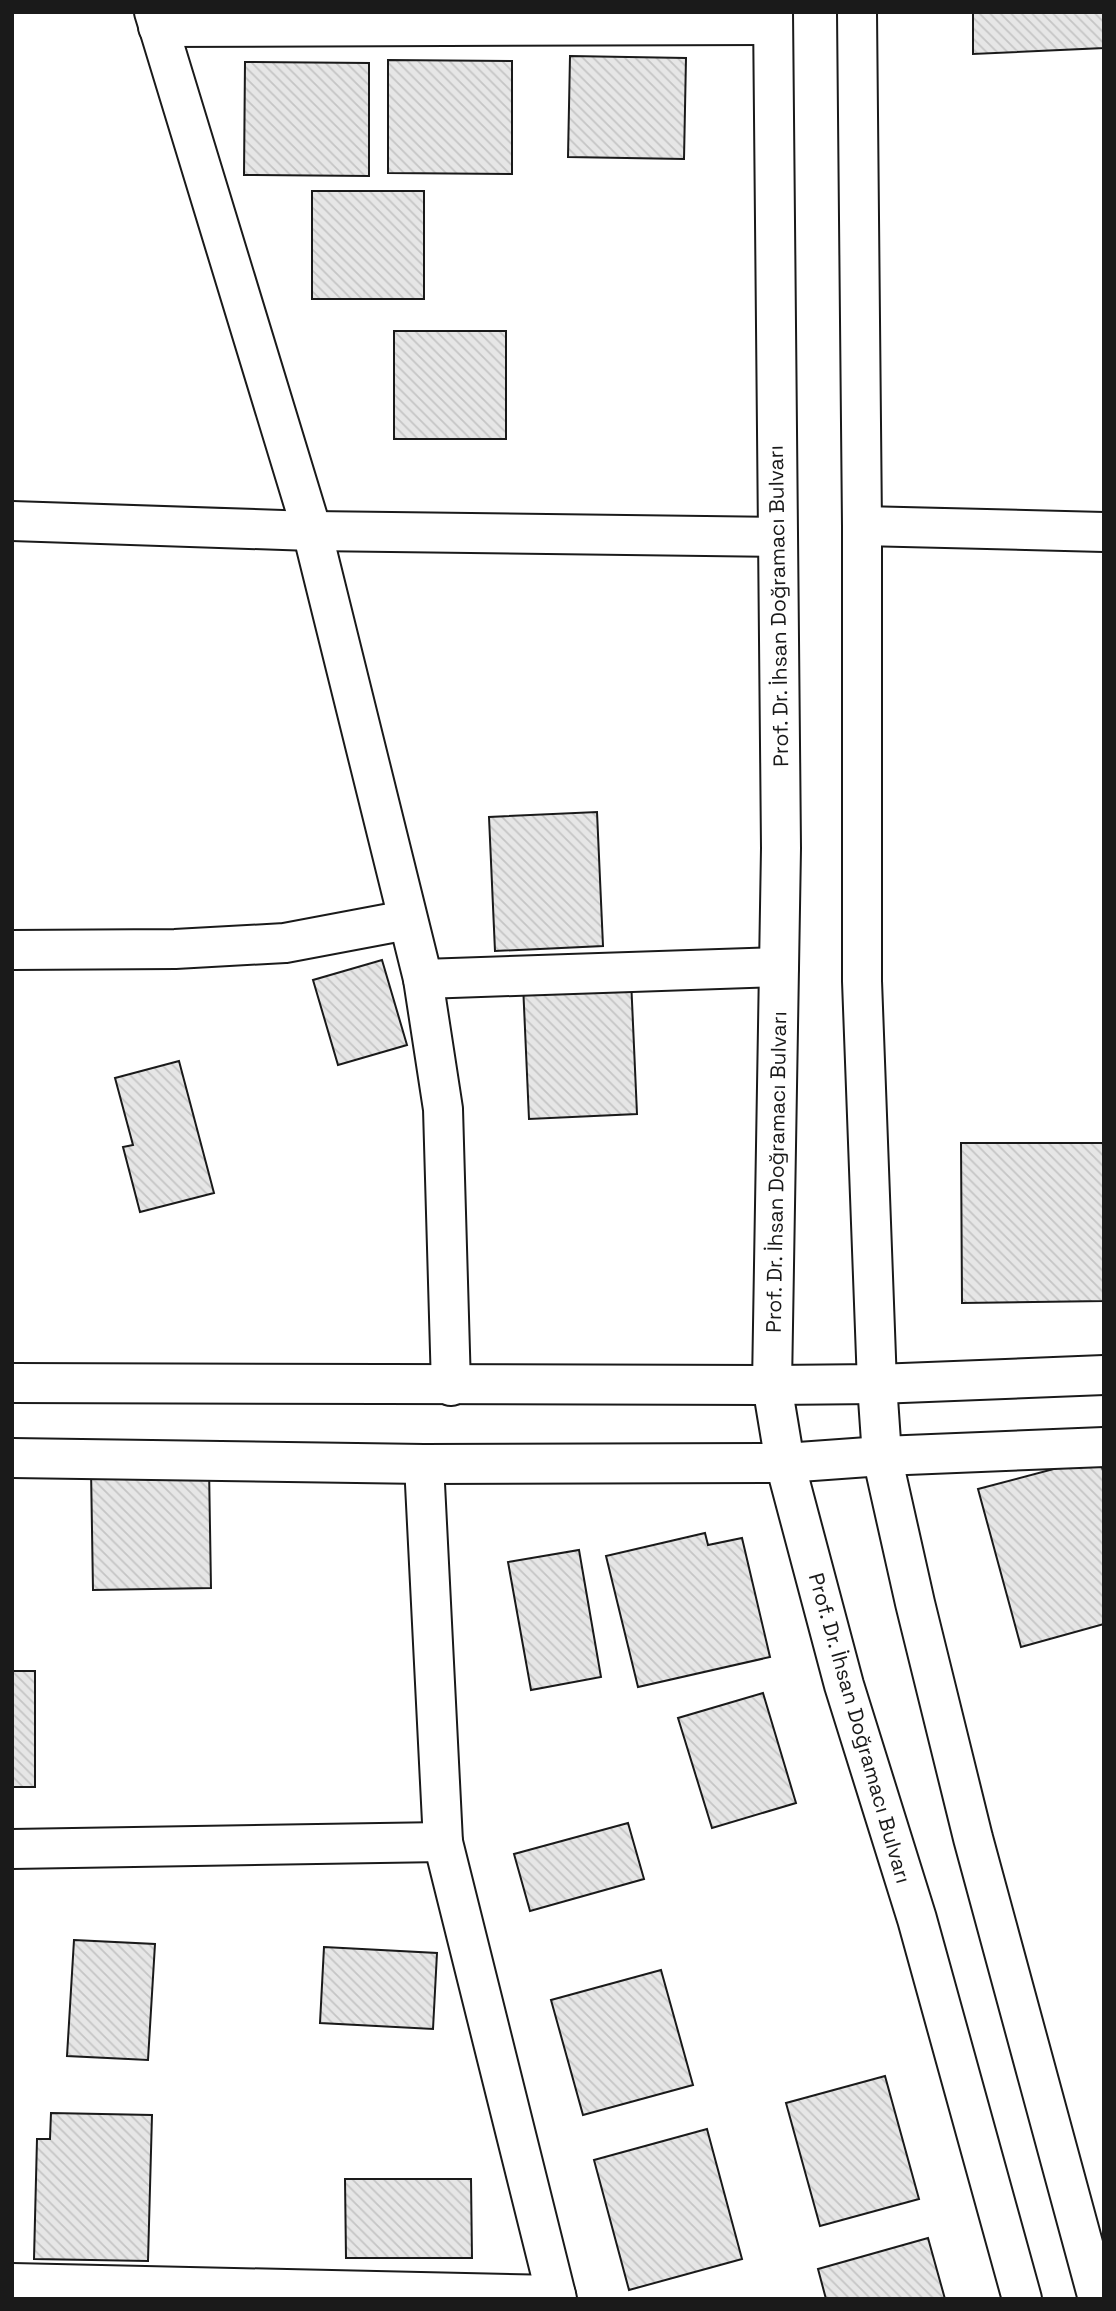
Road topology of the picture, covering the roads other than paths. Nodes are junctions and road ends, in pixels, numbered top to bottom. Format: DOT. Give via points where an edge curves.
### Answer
graph roads {
  1 [pos="856,12"];
  2 [pos="773,19"];
  3 [pos="156,20"];
  4 [pos="12,521"];
  5 [pos="862,526"];
  6 [pos="312,531"];
  7 [pos="1104,532"];
  8 [pos="778,537"];
  9 [pos="407,920"];
  10 [pos="12,950"];
  11 [pos="779,967"];
  12 [pos="423,979"];
  13 [pos="1104,1375"];
  14 [pos="12,1383"];
  15 [pos="877,1384"];
  16 [pos="772,1385"];
  17 [pos="451,1386"];
  18 [pos="1104,1447"];
  19 [pos="882,1455"];
  20 [pos="12,1458"];
  21 [pos="785,1463"];
  22 [pos="424,1464"];
  23 [pos="443,1842"];
  24 [pos="12,1849"];
  25 [pos="12,2283"];
  26 [pos="120,2292"];
  27 [pos="557,2297"];
  28 [pos="1022,2299"];
  29 [pos="1098,2299"];
  1 -- 5 [label="street"];
  2 -- 3 [label="street"];
  2 -- 8 [label="street, Prof. Dr. İhsan Doğramacı Bulvarı"];
  3 -- 6 [label="street"];
  4 -- 6 [label="street"];
  5 -- 7 [label="street"];
  5 -- 15 [label="street" via="862,981"];
  6 -- 8 [label="street"];
  6 -- 9 [label="street"];
  8 -- 11 [label="street, Prof. Dr. İhsan Doğramacı Bulvarı"];
  9 -- 10 [label="street" via="285,943"];
  9 -- 12 [label="street"];
  11 -- 12 [label="street"];
  11 -- 16 [label="street, Prof. Dr. İhsan Doğramacı Bulvarı"];
  12 -- 17 [label="street" via="443,1109"];
  13 -- 15 [label="street"];
  14 -- 17 [label="street"];
  15 -- 16 [label="street"];
  15 -- 19 [label="street"];
  16 -- 17 [label="street"];
  16 -- 21 [label="street, Prof. Dr. İhsan Doğramacı Bulvarı"];
  18 -- 19 [label="street"];
  19 -- 21 [label="street"];
  19 -- 29 [label="street" via="973,1838"];
  20 -- 22 [label="street"];
  21 -- 22 [label="street"];
  21 -- 28 [label="street, Prof. Dr. İhsan Doğramacı Bulvarı" via="844,1685 917,1919"];
  22 -- 23 [label="street"];
  23 -- 24 [label="street"];
  23 -- 27 [label="street"];
  25 -- 26 [label="street"];
  26 -- 27 [label="street"];
}
